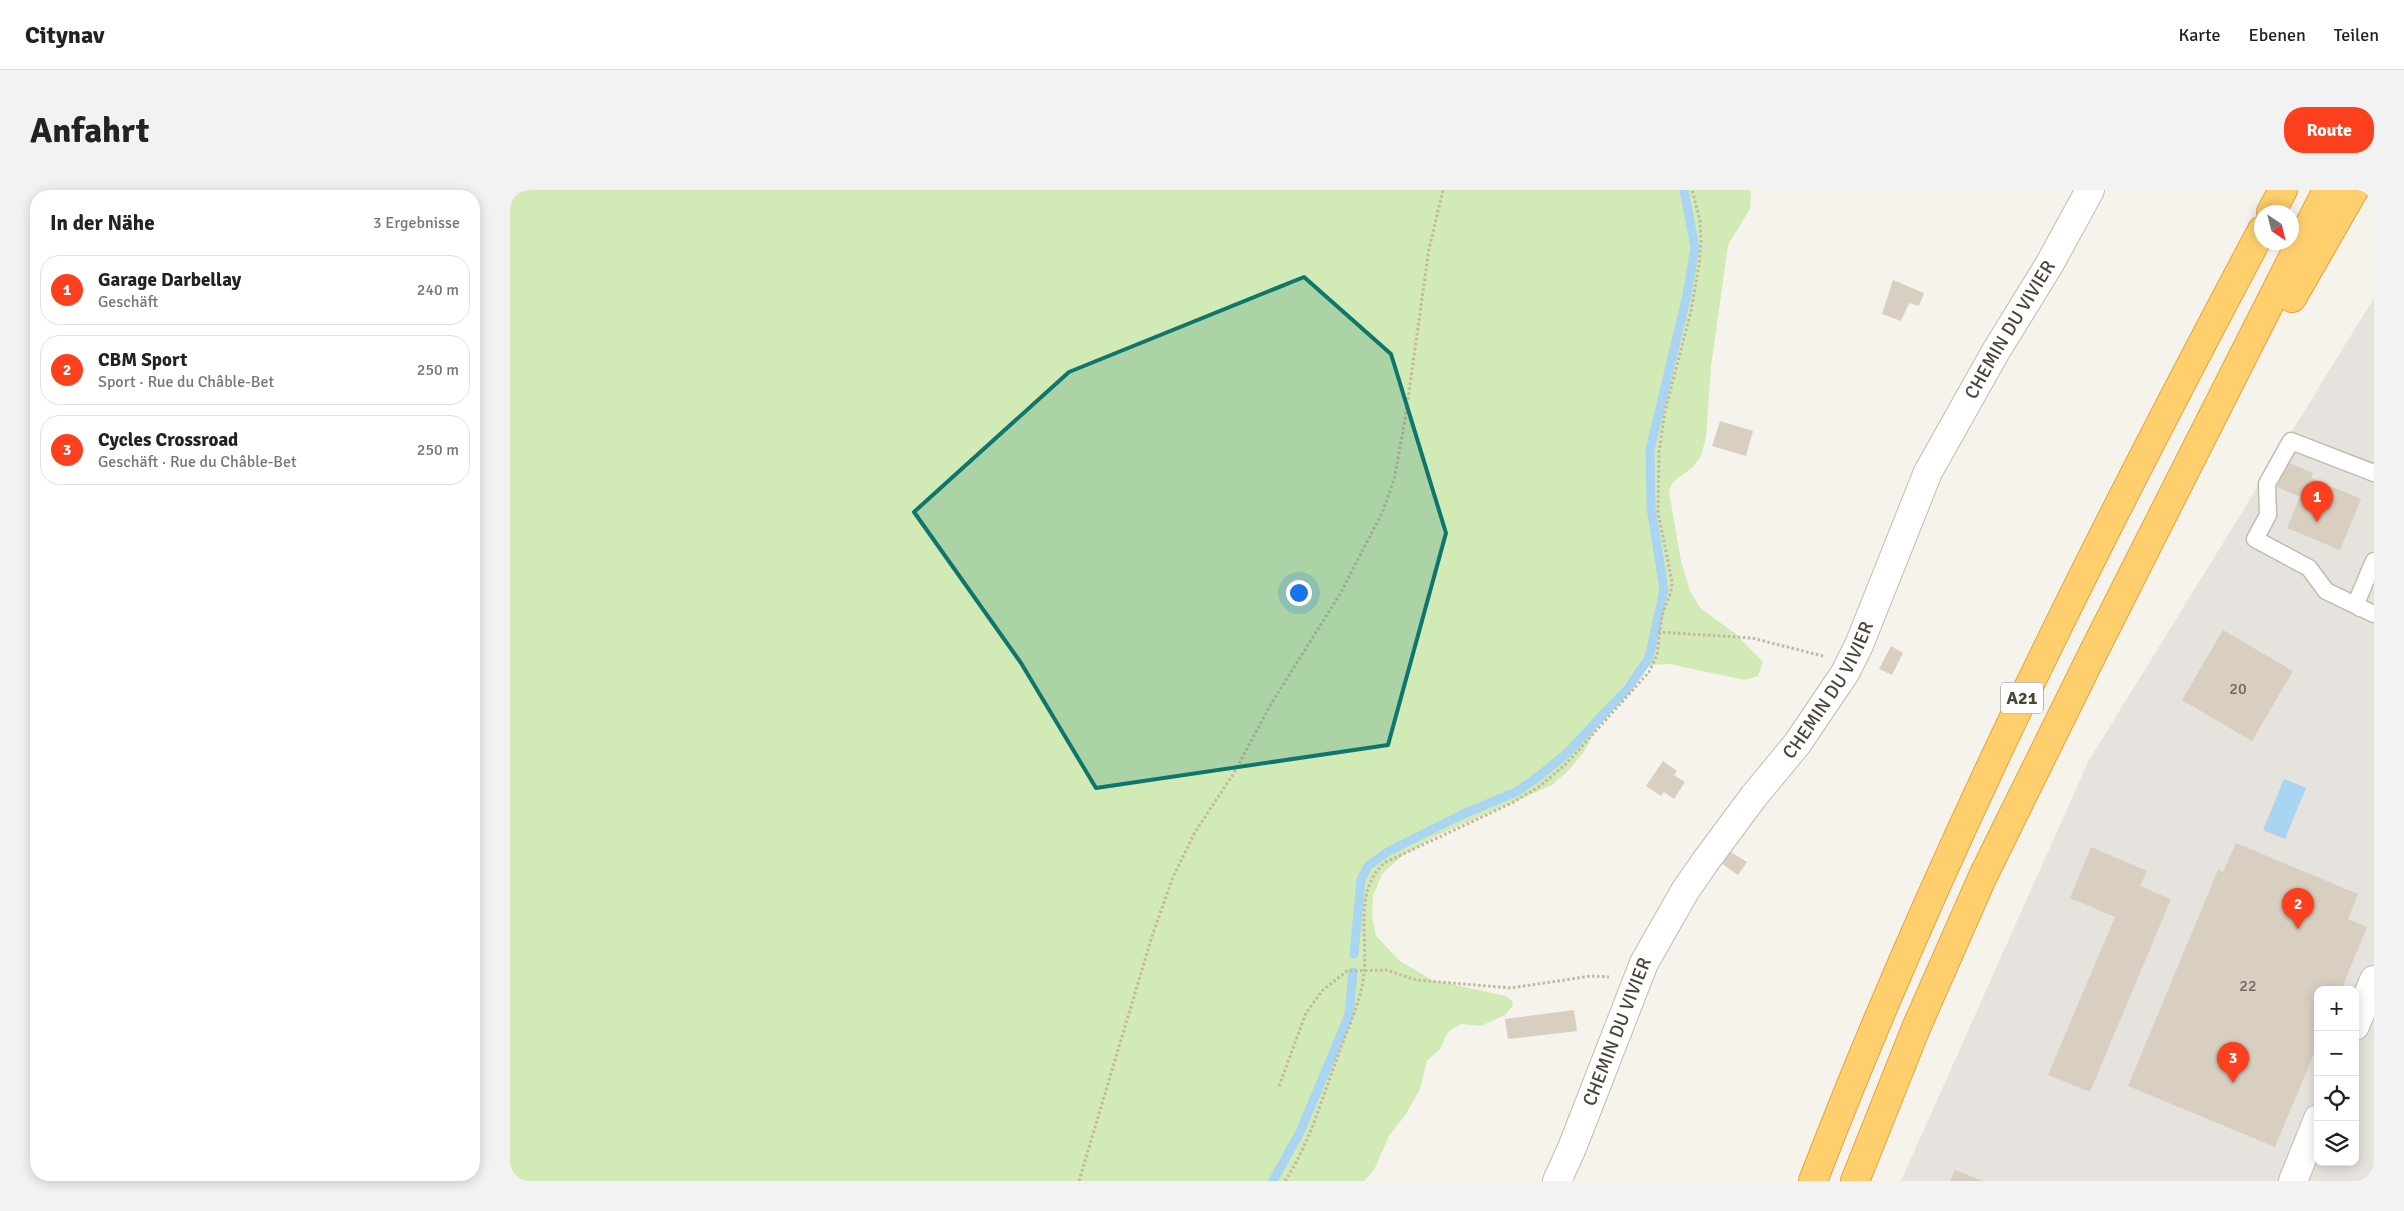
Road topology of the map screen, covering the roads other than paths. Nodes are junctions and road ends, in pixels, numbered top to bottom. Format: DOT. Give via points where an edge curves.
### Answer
graph roads {
  1 [pos="2090,190"];
  2 [pos="2283,190"];
  3 [pos="2327,190"];
  4 [pos="2354,190"];
  5 [pos="2275,205"];
  6 [pos="2254,245"];
  7 [pos="2374,473"];
  8 [pos="2374,561"];
  9 [pos="2367,611"];
  10 [pos="2093,653"];
  11 [pos="2374,980"];
  12 [pos="2359,1016"];
  13 [pos="2317,1121"];
  14 [pos="1557,1181"];
  15 [pos="1813,1181"];
  16 [pos="1855,1181"];
  17 [pos="2292,1181"];
  1 -- 14 [label="street, CHEMIN DU VIVIER" via="1928,472 1850,663 1835,691 1685,890 1637,980"];
  2 -- 5 [label="highway"];
  3 -- 10 [label="highway, A21"];
  4 -- 10 [label="highway"];
  6 -- 15 [label="highway, A21" via="2088,564 1973,800 1878,1018"];
  7 -- 9 [label="lane" via="2291,441 2267,484 2268,515 2255,539 2309,568 2326,591"];
  8 -- 9 [label="lane" via="2357,601"];
  10 -- 16 [label="highway, A21" via="1975,893"];
  11 -- 12 [label="street"];
  13 -- 17 [label="street"];
}
